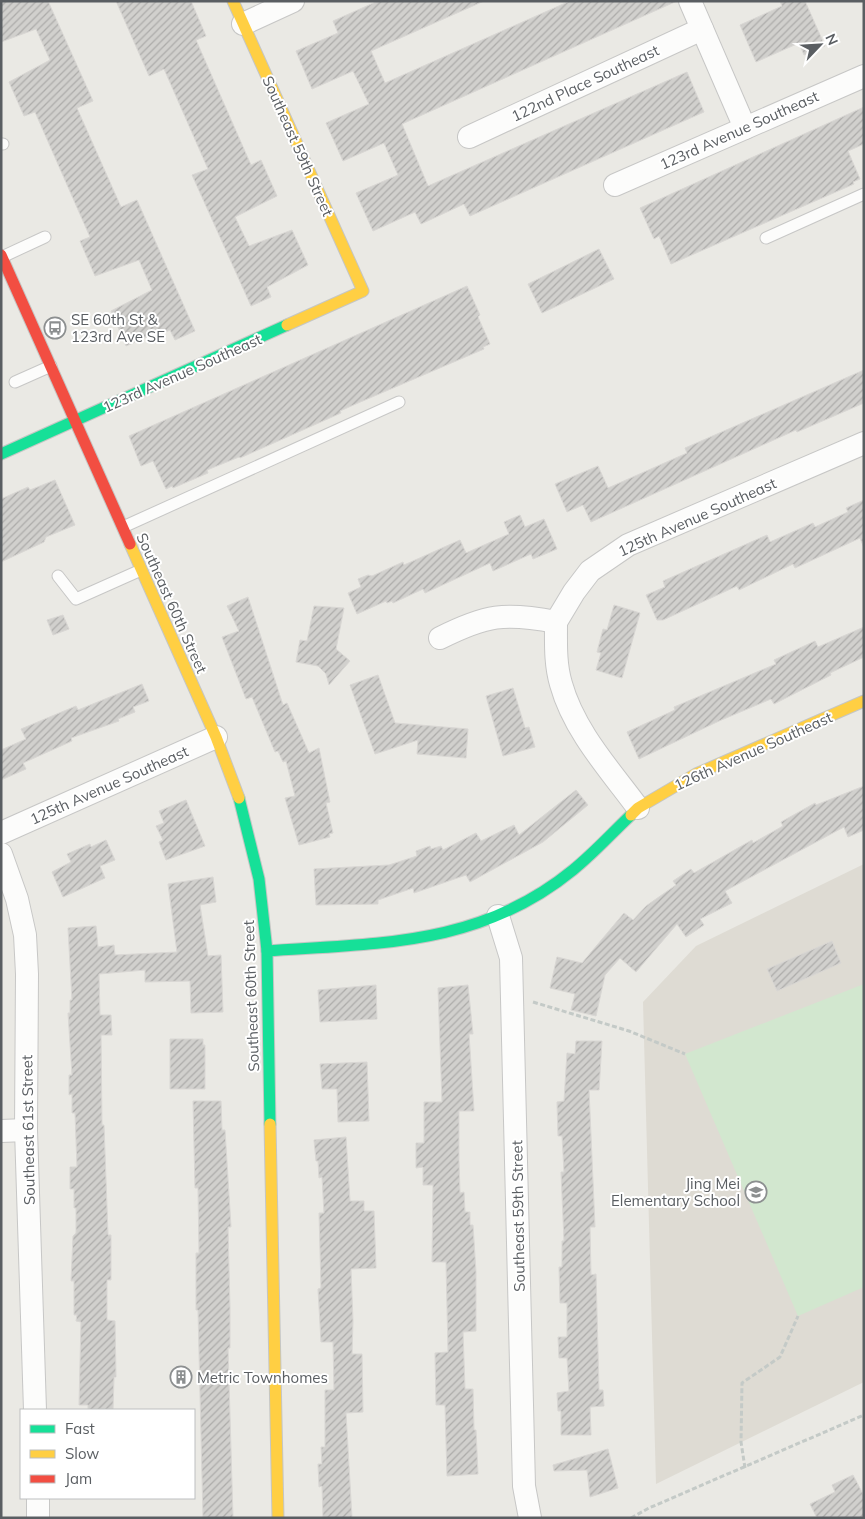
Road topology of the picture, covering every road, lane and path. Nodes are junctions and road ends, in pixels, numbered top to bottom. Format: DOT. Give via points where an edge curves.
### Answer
graph roads {
  1 [pos="233,1"];
  2 [pos="294,1"];
  3 [pos="690,1"];
  4 [pos="243,24"];
  5 [pos="702,29"];
  6 [pos="864,76"];
  7 [pos="745,128"];
  8 [pos="469,136"];
  9 [pos="615,185"];
  10 [pos="864,194"];
  11 [pos="45,237"];
  12 [pos="766,238"];
  13 [pos="2,256"];
  14 [pos="363,291"];
  15 [pos="51,366"];
  16 [pos="15,382"];
  17 [pos="399,402"];
  18 [pos="75,421"];
  19 [pos="864,443"];
  20 [pos="1,454"];
  21 [pos="122,527"];
  22 [pos="141,570"];
  23 [pos="58,576"];
  24 [pos="556,622"];
  25 [pos="440,638"];
  26 [pos="864,701"];
  27 [pos="216,737"];
  28 [pos="638,808"];
  29 [pos="1,833"];
  30 [pos="1,854"];
  31 [pos="498,916"];
  32 [pos="267,951"];
  33 [pos="513,996"];
  34 [pos="685,1054"];
  35 [pos="26,1130"];
  36 [pos="1,1131"];
  37 [pos="798,1316"];
  38 [pos="35,1409"];
  39 [pos="864,1415"];
  40 [pos="745,1468"];
  41 [pos="38,1499"];
  42 [pos="38,1518"];
  43 [pos="278,1518"];
  44 [pos="530,1518"];
  45 [pos="631,1518"];
  1 -- 4 [label="street, Southeast 59th Street"];
  2 -- 4 [label="street"];
  3 -- 5 [label="street"];
  4 -- 14 [label="street, Southeast 59th Street"];
  5 -- 7 [label="street"];
  5 -- 8 [label="street, 122nd Place Southeast"];
  6 -- 7 [label="street, 123rd Avenue Southeast"];
  7 -- 9 [label="street, 123rd Avenue Southeast"];
  10 -- 12 [label="lane"];
  11 -- 13 [label="lane"];
  13 -- 15 [label="street, Southeast 60th Street"];
  14 -- 18 [label="street, 123rd Avenue Southeast"];
  15 -- 16 [label="lane"];
  15 -- 18 [label="street, Southeast 60th Street"];
  17 -- 21 [label="lane"];
  18 -- 20 [label="street, 123rd Avenue Southeast"];
  18 -- 21 [label="street, Southeast 60th Street"];
  19 -- 24 [label="street, 125th Avenue Southeast" via="628,545 590,572"];
  21 -- 22 [label="street, Southeast 60th Street"];
  22 -- 23 [label="lane" via="76,599"];
  22 -- 27 [label="street, Southeast 60th Street"];
  24 -- 25 [label="street" via="512,615 489,618"];
  24 -- 28 [label="street" via="560,683 570,710"];
  26 -- 28 [label="street, 126th Avenue Southeast" via="696,774"];
  27 -- 29 [label="street, 125th Avenue Southeast"];
  27 -- 32 [label="street, Southeast 60th Street" via="250,838 259,879"];
  28 -- 31 [label="street, 126th Avenue Southeast" via="573,870"];
  30 -- 35 [label="street, Southeast 61st Street" via="17,899 24,935 27,974"];
  31 -- 32 [label="street, 126th Avenue Southeast" via="410,942"];
  31 -- 33 [label="street, Southeast 59th Street" via="511,958"];
  32 -- 43 [label="street, Southeast 60th Street"];
  33 -- 34 [label="path" via="629,1031"];
  33 -- 44 [label="street, Southeast 59th Street" via="524,1486"];
  35 -- 36 [label="street"];
  35 -- 38 [label="street, Southeast 61st Street"];
  37 -- 40 [label="path" via="780,1357 742,1384 741,1442"];
  39 -- 40 [label="path"];
  40 -- 45 [label="path"];
  41 -- 42 [label="street"];
}
